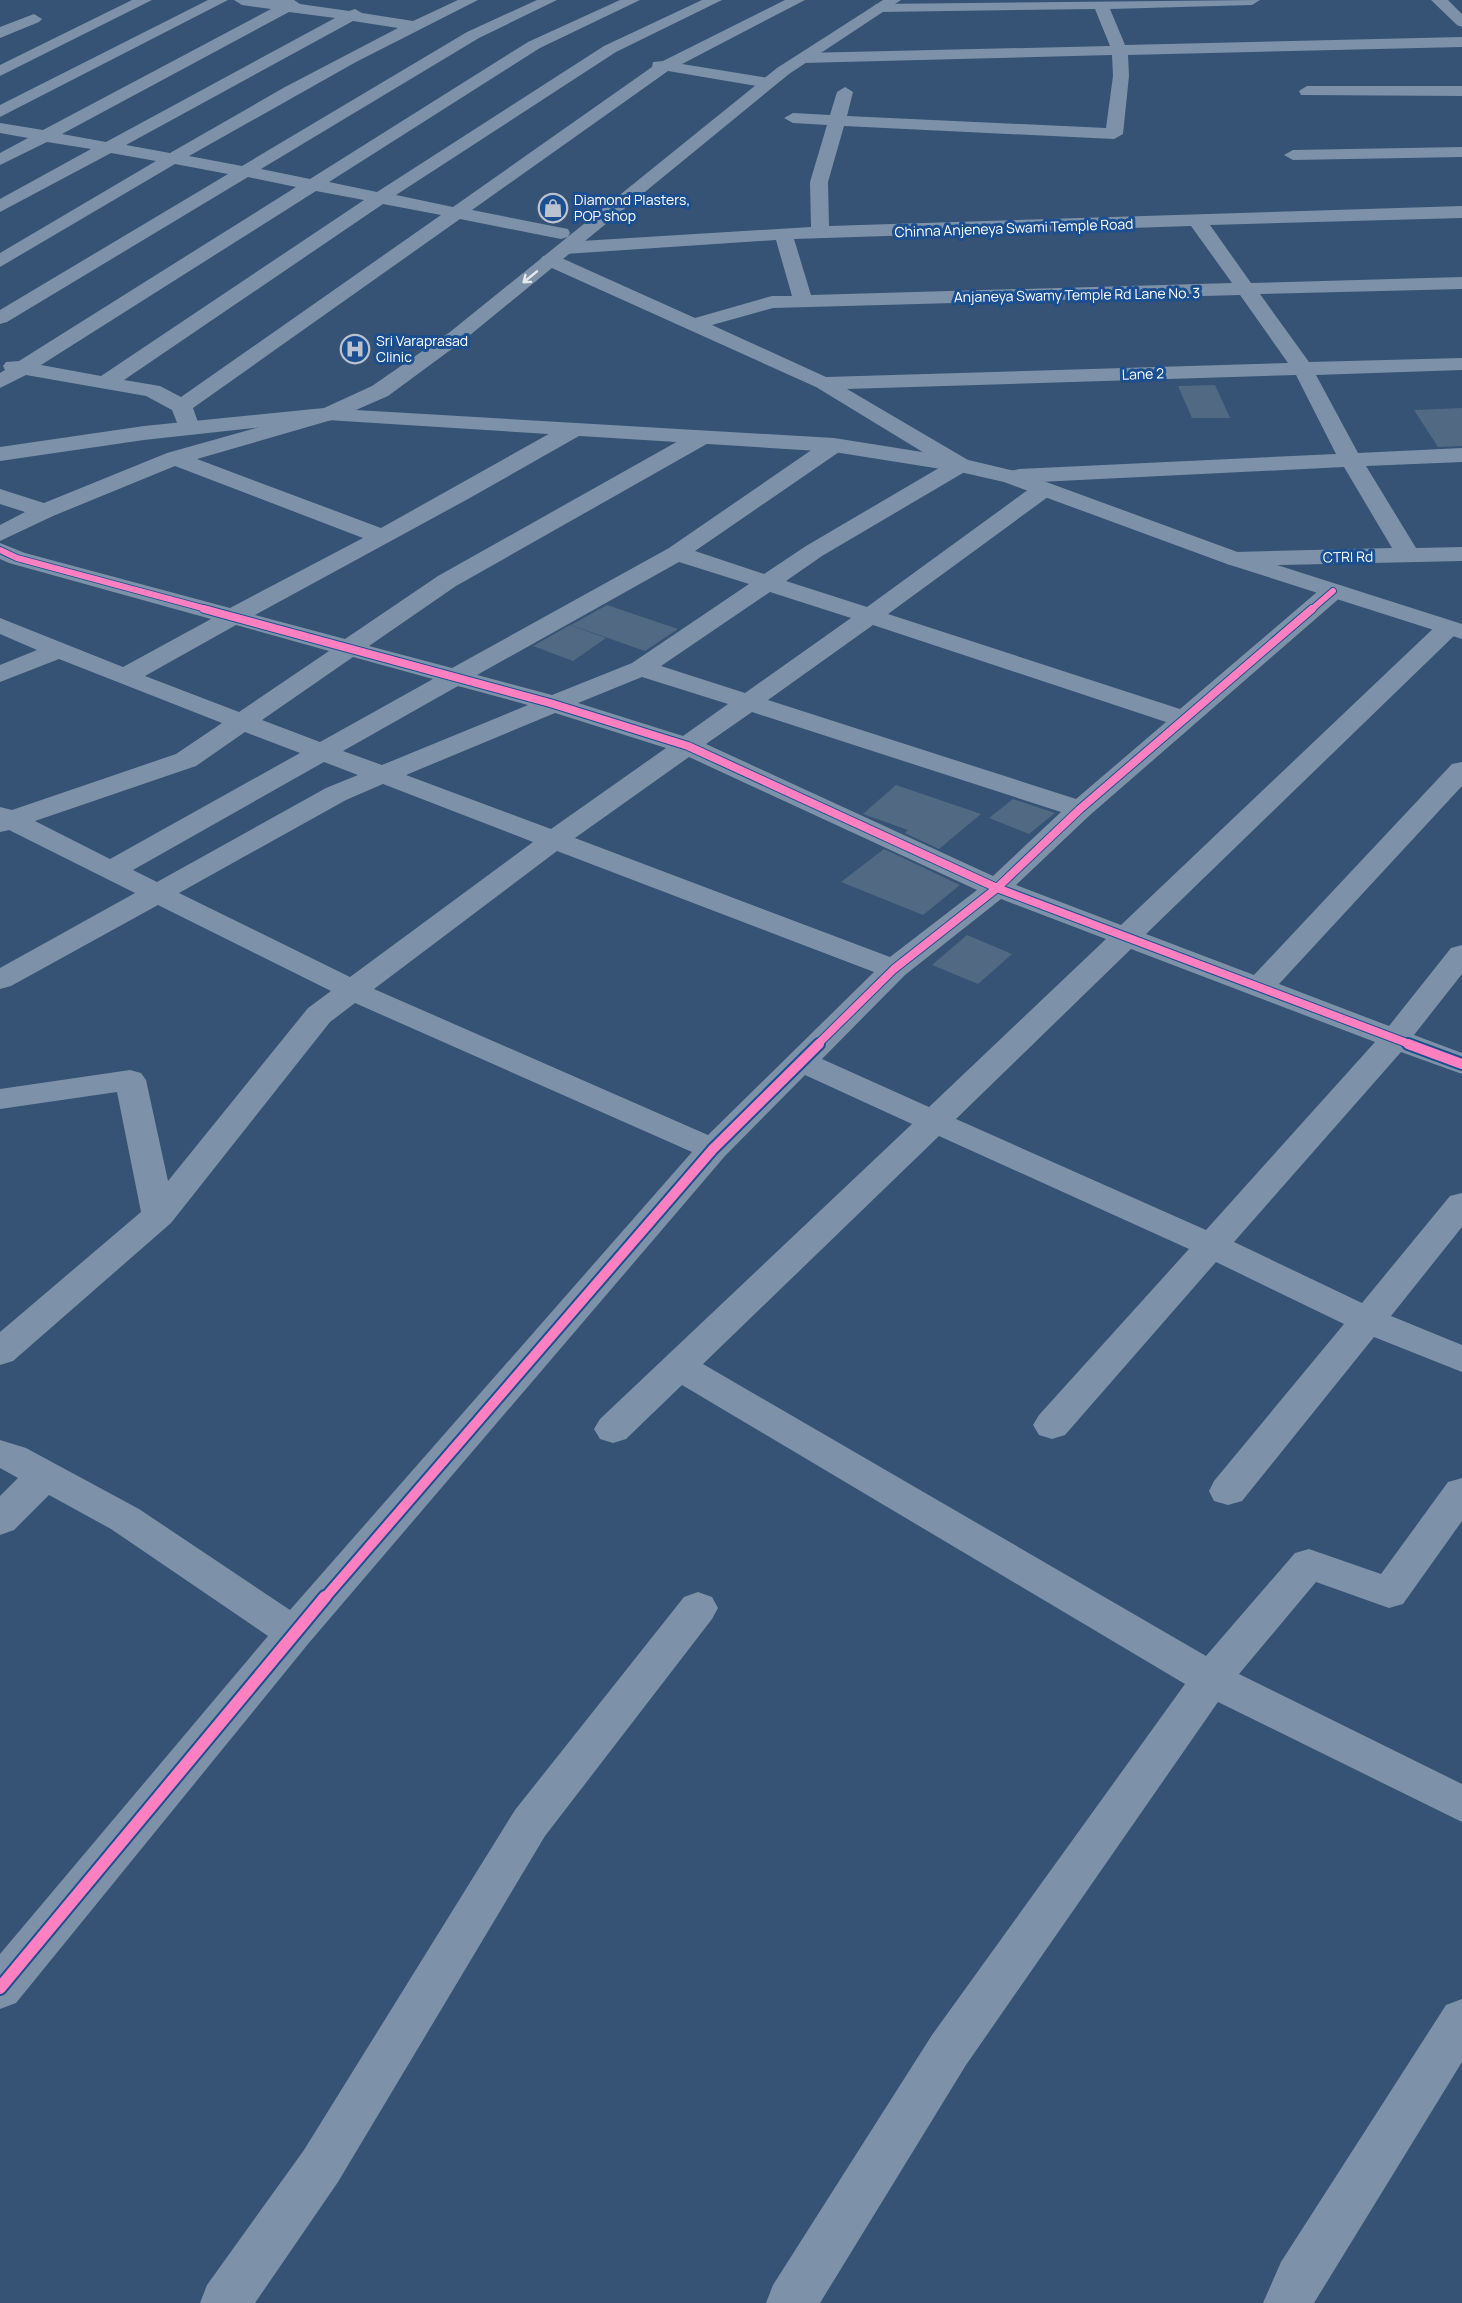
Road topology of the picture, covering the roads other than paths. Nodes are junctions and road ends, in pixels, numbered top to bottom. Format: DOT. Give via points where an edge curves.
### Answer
graph roads {
  1 [pos="144,0"];
  2 [pos="220,0"];
  3 [pos="242,0"];
  4 [pos="470,0"];
  5 [pos="549,0"];
  6 [pos="632,0"];
  7 [pos="714,0"];
  8 [pos="797,0"];
  9 [pos="1252,0"];
  10 [pos="1439,0"];
  11 [pos="883,2"];
  12 [pos="295,3"];
  13 [pos="378,4"];
  14 [pos="1101,5"];
  15 [pos="351,15"];
  16 [pos="34,19"];
  17 [pos="1462,22"];
  18 [pos="413,25"];
  19 [pos="0,33"];
  20 [pos="473,34"];
  21 [pos="1462,42"];
  22 [pos="534,45"];
  23 [pos="1120,52"];
  24 [pos="601,56"];
  25 [pos="803,58"];
  26 [pos="622,60"];
  27 [pos="644,63"];
  28 [pos="665,66"];
  29 [pos="0,71"];
  30 [pos="759,82"];
  31 [pos="1307,91"];
  32 [pos="1462,91"];
  33 [pos="845,92"];
  34 [pos="0,112"];
  35 [pos="793,118"];
  36 [pos="835,121"];
  37 [pos="0,128"];
  38 [pos="46,135"];
  39 [pos="106,146"];
  40 [pos="1462,152"];
  41 [pos="1293,155"];
  42 [pos="176,159"];
  43 [pos="0,160"];
  44 [pos="242,171"];
  45 [pos="312,184"];
  46 [pos="381,197"];
  47 [pos="0,206"];
  48 [pos="454,212"];
  49 [pos="1462,213"];
  50 [pos="1198,222"];
  51 [pos="820,232"];
  52 [pos="784,236"];
  53 [pos="559,247"];
  54 [pos="0,261"];
  55 [pos="1462,283"];
  56 [pos="1248,290"];
  57 [pos="803,301"];
  58 [pos="0,318"];
  59 [pos="695,324"];
  60 [pos="0,363"];
  61 [pos="1462,364"];
  62 [pos="23,368"];
  63 [pos="1303,369"];
  64 [pos="0,382"];
  65 [pos="106,382"];
  66 [pos="823,383"];
  67 [pos="182,406"];
  68 [pos="327,414"];
  69 [pos="189,430"];
  70 [pos="571,431"];
  71 [pos="704,436"];
  72 [pos="834,445"];
  73 [pos="0,454"];
  74 [pos="1462,454"];
  75 [pos="175,458"];
  76 [pos="1350,459"];
  77 [pos="960,465"];
  78 [pos="1011,477"];
  79 [pos="1044,489"];
  80 [pos="0,496"];
  81 [pos="45,511"];
  82 [pos="0,534"];
  83 [pos="382,537"];
  84 [pos="0,550"];
  85 [pos="677,553"];
  86 [pos="1462,554"];
  87 [pos="1408,555"];
  88 [pos="1235,560"];
  89 [pos="767,582"];
  90 [pos="1333,591"];
  91 [pos="231,616"];
  92 [pos="870,616"];
  93 [pos="0,626"];
  94 [pos="1455,630"];
  95 [pos="349,648"];
  96 [pos="59,650"];
  97 [pos="641,668"];
  98 [pos="0,674"];
  99 [pos="124,677"];
  100 [pos="456,677"];
  101 [pos="749,702"];
  102 [pos="550,703"];
  103 [pos="1184,719"];
  104 [pos="242,722"];
  105 [pos="688,746"];
  106 [pos="322,752"];
  107 [pos="1462,770"];
  108 [pos="382,775"];
  109 [pos="1080,809"];
  110 [pos="4,820"];
  111 [pos="554,840"];
  112 [pos="111,870"];
  113 [pos="997,888"];
  114 [pos="158,893"];
  115 [pos="1127,937"];
  116 [pos="1462,954"];
  117 [pos="894,969"];
  118 [pos="0,980"];
  119 [pos="1259,987"];
  120 [pos="353,990"];
  121 [pos="1395,1039"];
  122 [pos="802,1062"];
  123 [pos="1462,1064"];
  124 [pos="0,1099"];
  125 [pos="934,1122"];
  126 [pos="713,1149"];
  127 [pos="1462,1204"];
  128 [pos="159,1215"];
  129 [pos="1211,1247"];
  130 [pos="1367,1320"];
  131 [pos="0,1352"];
  132 [pos="1462,1359"];
  133 [pos="678,1366"];
  134 [pos="1052,1425"];
  135 [pos="613,1429"];
  136 [pos="0,1454"];
  137 [pos="45,1475"];
  138 [pos="1228,1491"];
  139 [pos="1462,1492"];
  140 [pos="0,1520"];
  141 [pos="698,1608"];
  142 [pos="294,1633"];
  143 [pos="1210,1679"];
  144 [pos="1462,1804"];
  145 [pos="0,1988"];
  146 [pos="1462,2020"];
  147 [pos="225,2303"];
  148 [pos="791,2303"];
  149 [pos="1288,2303"];
  1 -- 29 [label="street"];
  2 -- 34 [label="street"];
  3 -- 12 [label="street"];
  4 -- 18 [label="street"];
  5 -- 20 [label="street"];
  6 -- 22 [label="street"];
  7 -- 24 [label="street"];
  8 -- 28 [label="street"];
  9 -- 14 [label="street"];
  10 -- 17 [label="street"];
  11 -- 14 [label="street"];
  11 -- 25 [label="street"];
  11 -- 30 [label="street" via="810,40"];
  12 -- 15 [label="street"];
  12 -- 38 [label="street"];
  13 -- 15 [label="street"];
  14 -- 23 [label="street"];
  15 -- 18 [label="street"];
  15 -- 39 [label="street"];
  16 -- 19 [label="street"];
  18 -- 20 [label="street"];
  18 -- 42 [label="street"];
  20 -- 22 [label="street"];
  20 -- 44 [label="street"];
  21 -- 23 [label="street"];
  22 -- 24 [label="street"];
  22 -- 45 [label="street"];
  23 -- 25 [label="street"];
  23 -- 36 [label="street" via="1114,134"];
  24 -- 26 [label="street"];
  24 -- 46 [label="street"];
  25 -- 30 [label="street"];
  27 -- 28 [label="street"];
  28 -- 30 [label="street"];
  28 -- 48 [label="street"];
  30 -- 53 [label="street"];
  31 -- 32 [label="street"];
  33 -- 36 [label="street"];
  35 -- 36 [label="street"];
  36 -- 51 [label="street" via="819,182"];
  37 -- 38 [label="street"];
  38 -- 39 [label="street"];
  38 -- 43 [label="street"];
  39 -- 42 [label="street"];
  39 -- 47 [label="street"];
  40 -- 41 [label="street"];
  42 -- 44 [label="street"];
  42 -- 54 [label="street"];
  44 -- 45 [label="street"];
  44 -- 58 [label="street"];
  45 -- 46 [label="street"];
  45 -- 62 [label="street"];
  46 -- 48 [label="street"];
  46 -- 65 [label="street"];
  48 -- 53 [label="street"];
  48 -- 67 [label="street"];
  49 -- 50 [label="street, Chinna Anjeneya Swami Temple Road"];
  50 -- 51 [label="street, Chinna Anjeneya Swami Temple Road"];
  50 -- 56 [label="street"];
  51 -- 52 [label="street, Chinna Anjeneya Swami Temple Road"];
  52 -- 53 [label="street, Chinna Anjeneya Swami Temple Road"];
  52 -- 57 [label="street"];
  53 -- 59 [label="street"];
  53 -- 68 [label="street" via="344,397"];
  53 -- 68 [label="street, one-way" via="457,336 406,373 380,391"];
  55 -- 56 [label="street, Anjaneya Swamy Temple Rd Lane No. 3"];
  56 -- 57 [label="street, Anjaneya Swamy Temple Rd Lane No. 3"];
  56 -- 63 [label="street"];
  57 -- 59 [label="street, Anjaneya Swamy Temple Rd Lane No. 3" via="772,302"];
  59 -- 66 [label="street"];
  60 -- 62 [label="street"];
  61 -- 63 [label="street, Lane 2"];
  62 -- 64 [label="street"];
  62 -- 65 [label="street"];
  63 -- 66 [label="street, Lane 2"];
  63 -- 76 [label="street"];
  65 -- 67 [label="street" via="152,391"];
  66 -- 77 [label="street"];
  67 -- 69 [label="street"];
  68 -- 69 [label="street"];
  68 -- 70 [label="street"];
  68 -- 75 [label="street"];
  69 -- 73 [label="street"];
  70 -- 71 [label="street"];
  70 -- 83 [label="street"];
  71 -- 72 [label="street"];
  71 -- 95 [label="street" via="447,581"];
  72 -- 77 [label="street"];
  72 -- 85 [label="street"];
  74 -- 76 [label="street"];
  75 -- 81 [label="street"];
  75 -- 83 [label="street"];
  76 -- 78 [label="street"];
  76 -- 87 [label="street"];
  77 -- 78 [label="street"];
  77 -- 89 [label="street"];
  78 -- 79 [label="street"];
  79 -- 88 [label="street"];
  79 -- 92 [label="street"];
  80 -- 81 [label="street"];
  81 -- 82 [label="street"];
  83 -- 91 [label="street"];
  84 -- 91 [label="street" via="17,558"];
  85 -- 89 [label="street"];
  85 -- 100 [label="street"];
  86 -- 87 [label="street, CTRI Rd"];
  87 -- 88 [label="street, CTRI Rd"];
  88 -- 90 [label="street"];
  89 -- 92 [label="street"];
  89 -- 97 [label="street"];
  90 -- 94 [label="street"];
  90 -- 103 [label="street"];
  91 -- 95 [label="street"];
  91 -- 99 [label="street"];
  92 -- 101 [label="street"];
  92 -- 103 [label="street"];
  93 -- 96 [label="street"];
  94 -- 115 [label="street"];
  95 -- 100 [label="street"];
  95 -- 104 [label="street"];
  96 -- 98 [label="street"];
  96 -- 99 [label="street"];
  97 -- 101 [label="street"];
  97 -- 102 [label="street"];
  99 -- 104 [label="street"];
  100 -- 102 [label="street"];
  100 -- 106 [label="street"];
  101 -- 105 [label="street"];
  101 -- 109 [label="street"];
  102 -- 105 [label="street"];
  102 -- 108 [label="street"];
  103 -- 109 [label="street"];
  104 -- 106 [label="street"];
  104 -- 110 [label="street" via="186,760"];
  105 -- 111 [label="street"];
  105 -- 113 [label="street"];
  106 -- 108 [label="street"];
  106 -- 112 [label="street"];
  107 -- 119 [label="street"];
  108 -- 111 [label="street"];
  108 -- 114 [label="street" via="336,794"];
  109 -- 113 [label="street"];
  110 -- 112 [label="street"];
  111 -- 117 [label="street"];
  111 -- 120 [label="street"];
  112 -- 114 [label="street"];
  113 -- 115 [label="street"];
  113 -- 117 [label="street"];
  114 -- 118 [label="street"];
  114 -- 120 [label="street"];
  115 -- 119 [label="street"];
  115 -- 125 [label="street"];
  116 -- 121 [label="street"];
  117 -- 122 [label="street"];
  119 -- 121 [label="street"];
  120 -- 126 [label="street"];
  120 -- 128 [label="street" via="319,1015"];
  121 -- 123 [label="street"];
  121 -- 129 [label="street"];
  122 -- 125 [label="street"];
  122 -- 126 [label="street"];
  124 -- 128 [label="street" via="130,1080"];
  125 -- 129 [label="street"];
  125 -- 133 [label="street"];
  126 -- 142 [label="street"];
  127 -- 130 [label="street"];
  128 -- 131 [label="street"];
  129 -- 130 [label="street"];
  129 -- 134 [label="street"];
  130 -- 132 [label="street"];
  130 -- 138 [label="street"];
  133 -- 135 [label="street"];
  133 -- 143 [label="street"];
  136 -- 137 [label="street"];
  137 -- 140 [label="street"];
  137 -- 142 [label="street" via="125,1519"];
  139 -- 143 [label="street" via="1389,1593 1308,1564"];
  141 -- 147 [label="street" via="530,1822 321,2166"];
  142 -- 145 [label="street"];
  143 -- 144 [label="street"];
  143 -- 148 [label="street" via="949,2050"];
  146 -- 149 [label="street"];
}
